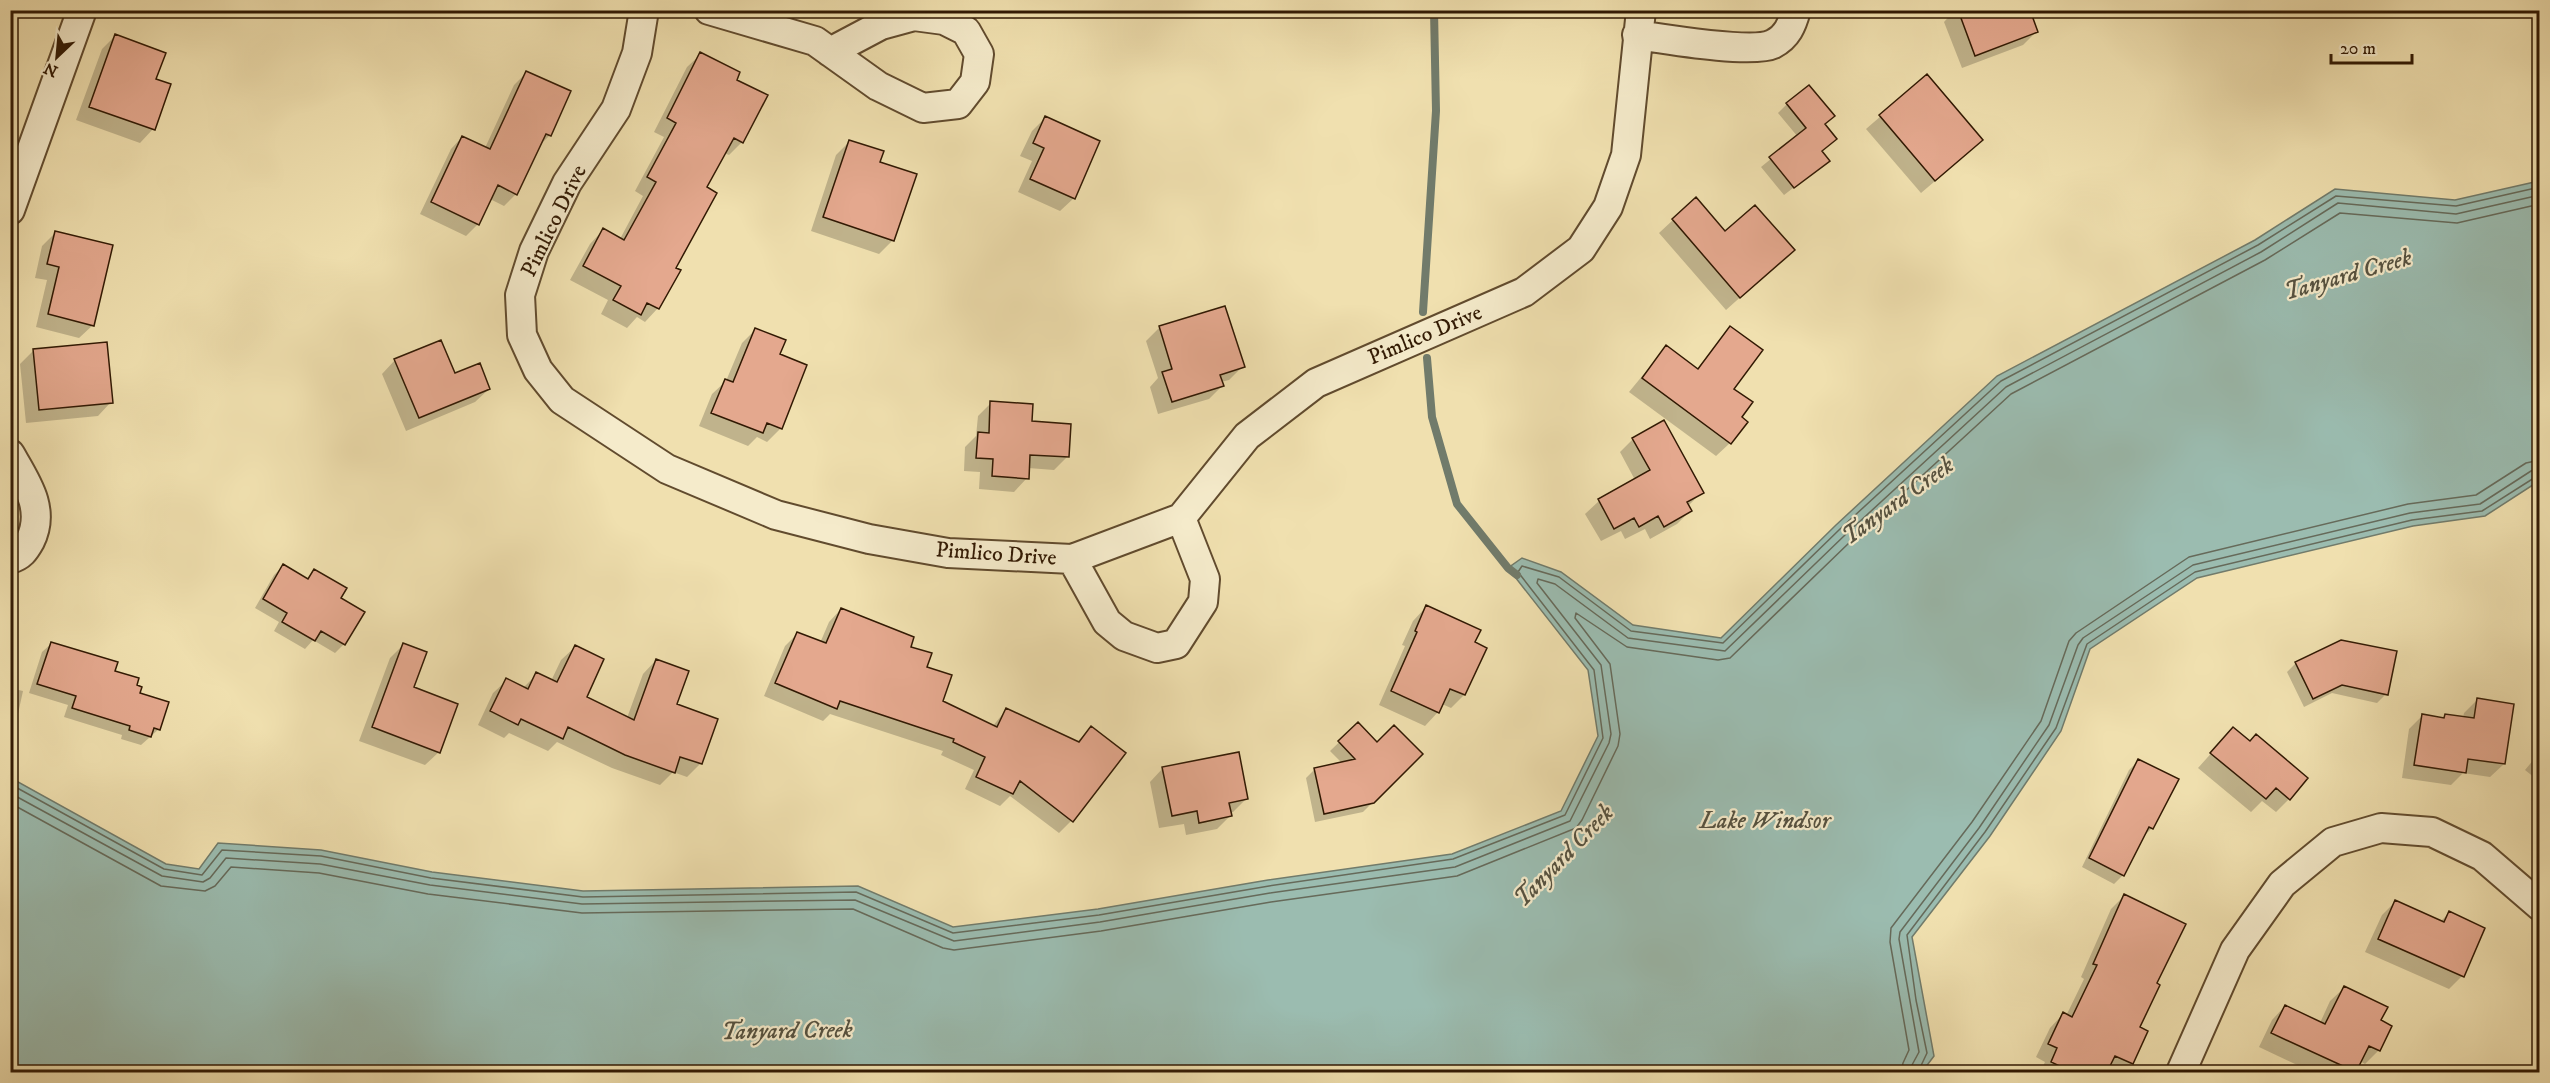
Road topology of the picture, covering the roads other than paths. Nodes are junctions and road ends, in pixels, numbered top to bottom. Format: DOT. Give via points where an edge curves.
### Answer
graph roads {
  1 [pos="82,10"];
  2 [pos="644,10"];
  3 [pos="709,10"];
  4 [pos="1796,10"];
  5 [pos="1639,23"];
  6 [pos="830,52"];
  7 [pos="10,210"];
  8 [pos="10,454"];
  9 [pos="1181,518"];
  10 [pos="10,559"];
  11 [pos="1072,559"];
  12 [pos="2540,906"];
  13 [pos="2181,1072"];
  1 -- 7 [label="street"];
  2 -- 11 [label="street, Pimlico Drive" via="637,53 616,109 567,183 534,251 520,295 522,335 538,370 562,400 667,469 776,515 869,539 948,553"];
  3 -- 6 [label="street" via="815,41"];
  4 -- 5 [label="street" via="1790,30 1773,44 1754,49"];
  5 -- 9 [label="street, Pimlico Drive" via="1626,155 1608,207 1581,249 1524,292 1316,382 1247,436"];
  6 -- 6 [label="street" via="878,86 923,108 958,104 975,82 979,54 966,31 944,20 914,16 881,25"];
  8 -- 10 [label="street" via="34,500 38,517 26,547"];
  9 -- 11 [label="street, Pimlico Drive"];
  9 -- 11 [label="street" via="1205,579 1203,602 1176,644 1157,648 1124,636 1107,622"];
  12 -- 13 [label="street" via="2482,856 2432,832 2381,828 2333,842 2282,884 2235,950"];
}
